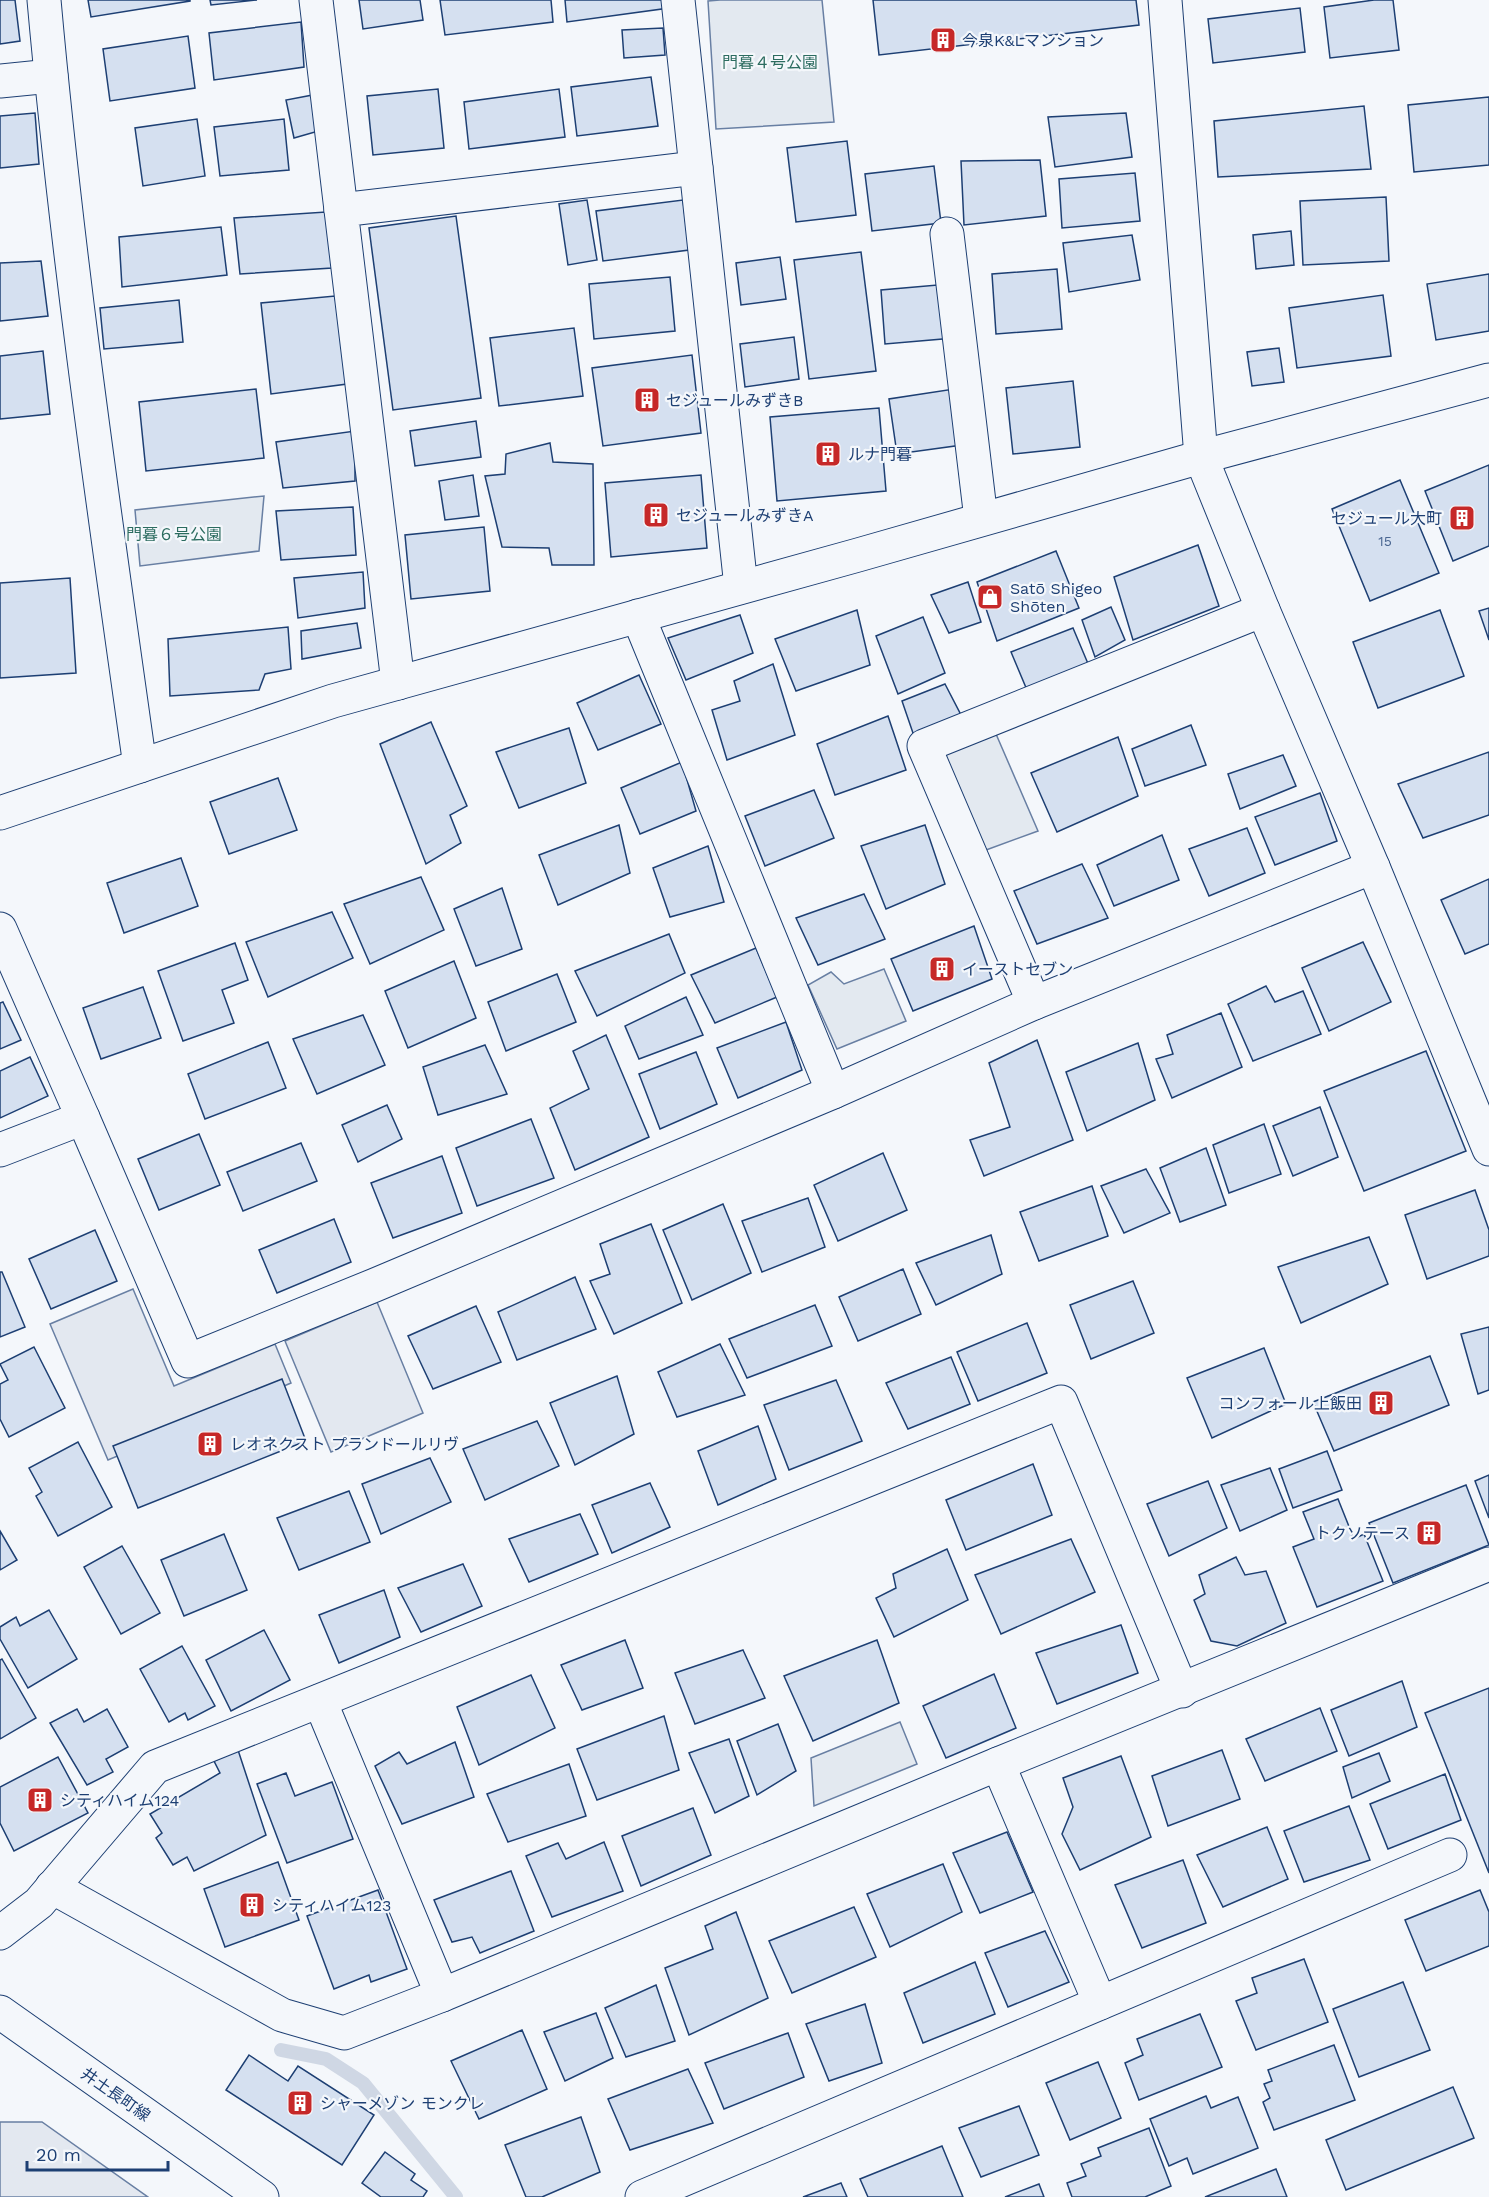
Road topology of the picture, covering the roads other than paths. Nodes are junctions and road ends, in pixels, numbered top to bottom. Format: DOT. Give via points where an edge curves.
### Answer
graph roads {
  1 [pos="44,0"];
  2 [pos="316,0"];
  3 [pos="678,0"];
  4 [pos="1165,0"];
  5 [pos="51,76"];
  6 [pos="0,81"];
  7 [pos="696,168"];
  8 [pos="341,210"];
  9 [pos="947,234"];
  10 [pos="1489,380"];
  11 [pos="1201,457"];
  12 [pos="981,519"];
  13 [pos="741,587"];
  14 [pos="1263,610"];
  15 [pos="638,616"];
  16 [pos="398,683"];
  17 [pos="140,766"];
  18 [pos="0,813"];
  19 [pos="1373,867"];
  20 [pos="0,929"];
  21 [pos="1034,1003"];
  22 [pos="833,1092"];
  23 [pos="83,1118"];
  24 [pos="1489,1149"];
  25 [pos="0,1150"];
  26 [pos="1489,1564"];
  27 [pos="1182,1691"];
  28 [pos="320,1701"];
  29 [pos="998,1764"];
  30 [pos="1450,1856"];
  31 [pos="52,1887"];
  32 [pos="0,1933"];
  33 [pos="442,1995"];
  34 [pos="1100,2003"];
  35 [pos="0,2012"];
  36 [pos="262,2197"];
  37 [pos="642,2197"];
  1 -- 5 [label="street"];
  2 -- 8 [label="street"];
  3 -- 7 [label="street"];
  4 -- 11 [label="street"];
  5 -- 6 [label="street"];
  5 -- 17 [label="street" via="96,450"];
  7 -- 8 [label="street"];
  7 -- 13 [label="street"];
  8 -- 16 [label="street"];
  9 -- 12 [label="street"];
  10 -- 11 [label="street"];
  11 -- 12 [label="street"];
  11 -- 14 [label="street"];
  12 -- 13 [label="street"];
  13 -- 15 [label="street"];
  14 -- 19 [label="street"];
  14 -- 21 [label="street" via="924,746"];
  15 -- 16 [label="street"];
  15 -- 22 [label="street"];
  16 -- 17 [label="street"];
  17 -- 18 [label="street"];
  19 -- 21 [label="street"];
  19 -- 24 [label="street"];
  20 -- 23 [label="street"];
  21 -- 22 [label="street"];
  22 -- 23 [label="street" via="188,1361"];
  23 -- 25 [label="street"];
  26 -- 27 [label="street"];
  27 -- 28 [label="street" via="1061,1402"];
  27 -- 29 [label="street"];
  28 -- 31 [label="street" via="155,1767"];
  28 -- 33 [label="street"];
  29 -- 33 [label="street"];
  29 -- 34 [label="street"];
  30 -- 34 [label="street"];
  31 -- 32 [label="street" via="39,1903"];
  31 -- 33 [label="street" via="282,2015 344,2032"];
  34 -- 37 [label="street"];
  35 -- 36 [label="street, 井土長町線"];
}
